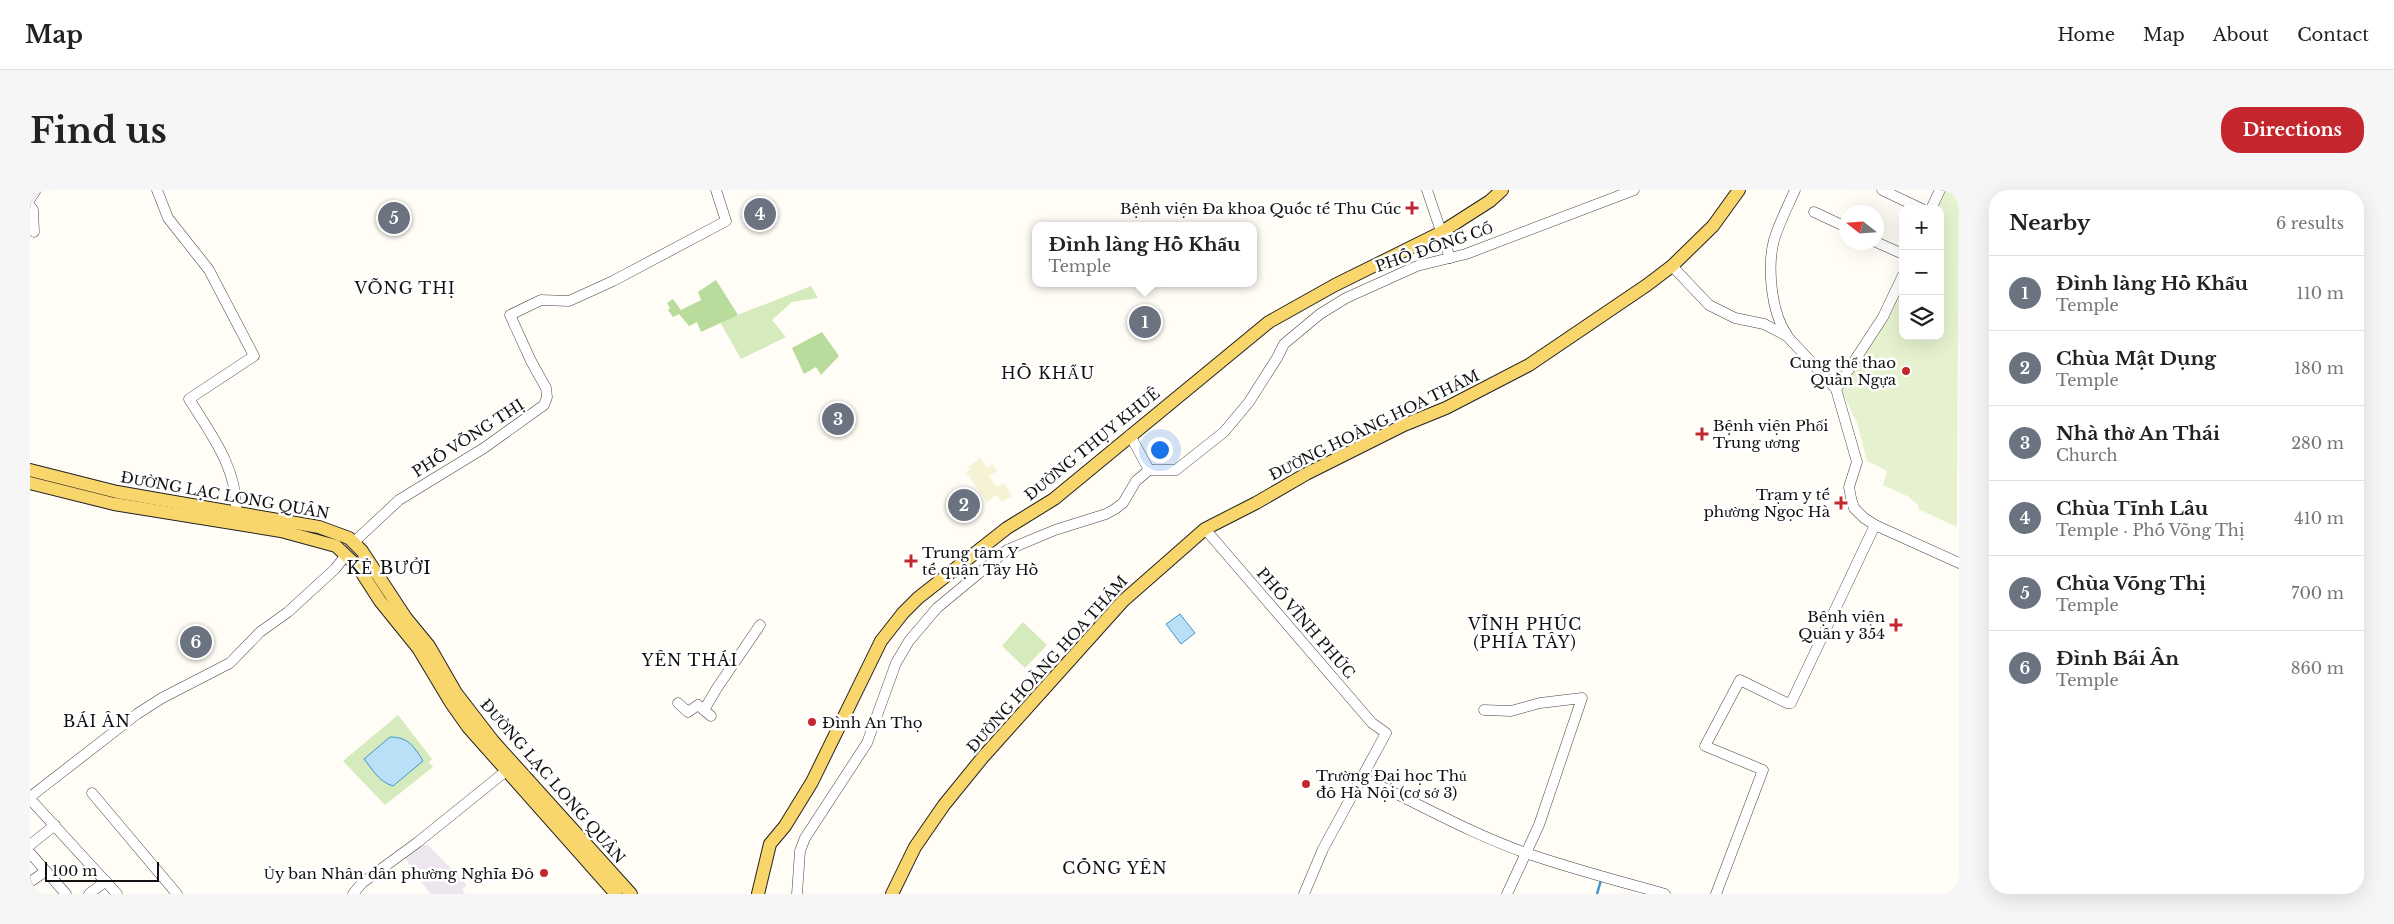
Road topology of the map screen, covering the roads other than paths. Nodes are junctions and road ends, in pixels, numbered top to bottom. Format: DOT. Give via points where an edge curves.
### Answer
graph roads {
  1 [pos="36,190"];
  2 [pos="157,190"];
  3 [pos="716,190"];
  4 [pos="1427,190"];
  5 [pos="1502,190"];
  6 [pos="1634,190"];
  7 [pos="1727,190"];
  8 [pos="1739,190"];
  9 [pos="1795,190"];
  10 [pos="1882,190"];
  11 [pos="1940,190"];
  12 [pos="30,199"];
  13 [pos="1729,205"];
  14 [pos="1914,205"];
  15 [pos="1933,205"];
  16 [pos="30,206"];
  17 [pos="1814,212"];
  18 [pos="1839,224"];
  19 [pos="34,232"];
  20 [pos="1440,233"];
  21 [pos="1884,246"];
  22 [pos="1899,252"];
  23 [pos="1450,258"];
  24 [pos="1672,266"];
  25 [pos="1899,283"];
  26 [pos="1787,336"];
  27 [pos="1836,389"];
  28 [pos="1130,435"];
  29 [pos="30,470"];
  30 [pos="1149,470"];
  31 [pos="30,483"];
  32 [pos="236,512"];
  33 [pos="214,514"];
  34 [pos="1875,524"];
  35 [pos="1205,529"];
  36 [pos="354,542"];
  37 [pos="346,555"];
  38 [pos="962,562"];
  39 [pos="1959,563"];
  40 [pos="974,576"];
  41 [pos="760,625"];
  42 [pos="431,660"];
  43 [pos="678,703"];
  44 [pos="1484,710"];
  45 [pos="489,744"];
  46 [pos="506,772"];
  47 [pos="1361,777"];
  48 [pos="92,793"];
  49 [pos="30,798"];
  50 [pos="540,803"];
  51 [pos="54,825"];
  52 [pos="30,845"];
  53 [pos="30,853"];
  54 [pos="1526,853"];
  55 [pos="46,871"];
  56 [pos="30,882"];
  57 [pos="104,887"];
  58 [pos="66,894"];
  59 [pos="89,894"];
  60 [pos="117,894"];
  61 [pos="177,894"];
  62 [pos="353,894"];
  63 [pos="616,894"];
  64 [pos="630,894"];
  65 [pos="758,894"];
  66 [pos="797,894"];
  67 [pos="892,894"];
  68 [pos="1304,894"];
  69 [pos="1507,894"];
  70 [pos="1665,894"];
  71 [pos="1716,894"];
  1 -- 12 [label="street"];
  2 -- 32 [label="street" via="168,218 209,270 254,356 189,399 230,467"];
  3 -- 36 [label="street, PHỐ VÕNG THỊ" via="726,222 569,301 541,300 510,315 546,388 544,405 478,452 399,500"];
  4 -- 20 [label="street"];
  5 -- 20 [label="main road, ĐƯỜNG THỤY KHUÊ"];
  6 -- 23 [label="street, PHỐ ĐỒNG CỔ"];
  7 -- 13 [label="main road"];
  8 -- 13 [label="main road, ĐƯỜNG HOÀNG HOA THÁM"];
  9 -- 26 [label="street" via="1771,253 1774,302 1780,325"];
  10 -- 14 [label="street"];
  11 -- 15 [label="street"];
  13 -- 24 [label="main road, ĐƯỜNG HOÀNG HOA THÁM" via="1713,226"];
  16 -- 19 [label="street"];
  17 -- 18 [label="street"];
  20 -- 23 [label="street"];
  20 -- 28 [label="main road, ĐƯỜNG THỤY KHUÊ" via="1269,322"];
  21 -- 22 [label="street"];
  23 -- 30 [label="street, PHỐ ĐỒNG CỔ" via="1385,279 1320,314 1284,344 1249,402 1224,432 1176,470"];
  24 -- 26 [label="street" via="1709,305 1735,318 1764,324"];
  24 -- 35 [label="main road, ĐƯỜNG HOÀNG HOA THÁM" via="1512,375 1306,474"];
  25 -- 27 [label="street" via="1883,317"];
  26 -- 27 [label="street"];
  27 -- 34 [label="street" via="1857,462 1849,487 1851,498 1854,508"];
  28 -- 30 [label="street"];
  28 -- 38 [label="main road, ĐƯỜNG THỤY KHUÊ" via="1054,499 1007,528"];
  29 -- 33 [label="main road, ĐƯỜNG LẠC LONG QUÂN"];
  30 -- 40 [label="street" via="1136,481 1123,503 1115,509 1007,550"];
  31 -- 33 [label="main road, ĐƯỜNG LẠC LONG QUÂN" via="114,504"];
  32 -- 33 [label="main road, ĐƯỜNG LẠC LONG QUÂN"];
  32 -- 36 [label="main road, ĐƯỜNG LẠC LONG QUÂN" via="325,528"];
  33 -- 37 [label="main road, ĐƯỜNG LẠC LONG QUÂN" via="324,541"];
  34 -- 39 [label="street"];
  34 -- 71 [label="street" via="1791,703 1740,680 1705,746 1763,770"];
  35 -- 47 [label="street, PHỐ VĨNH PHÚC" via="1372,723 1386,733"];
  35 -- 67 [label="main road, ĐƯỜNG HOÀNG HOA THÁM" via="1123,601 983,757 915,847"];
  36 -- 42 [label="main road, ĐƯỜNG LẠC LONG QUÂN"];
  37 -- 42 [label="main road, ĐƯỜNG LẠC LONG QUÂN" via="358,567 380,601"];
  37 -- 49 [label="street" via="335,569 288,612 260,632 230,663 137,714"];
  38 -- 40 [label="street"];
  38 -- 65 [label="main road, ĐƯỜNG THỤY KHUÊ" via="903,613 881,641 812,782 770,844"];
  40 -- 66 [label="street" via="937,608 909,641 896,663 867,743 805,838 800,851"];
  41 -- 43 [label="street" via="717,688 708,713 698,705 688,712"];
  42 -- 45 [label="main road, ĐƯỜNG LẠC LONG QUÂN" via="451,703"];
  44 -- 54 [label="street" via="1511,711 1540,703 1582,698 1548,800"];
  45 -- 46 [label="main road, ĐƯỜNG LẠC LONG QUÂN"];
  45 -- 50 [label="main road, ĐƯỜNG LẠC LONG QUÂN"];
  46 -- 50 [label="main road, ĐƯỜNG LẠC LONG QUÂN"];
  46 -- 62 [label="street" via="362,882"];
  47 -- 54 [label="street" via="1444,818"];
  47 -- 68 [label="street" via="1322,849"];
  48 -- 61 [label="street"];
  49 -- 51 [label="street"];
  50 -- 63 [label="main road, ĐƯỜNG LẠC LONG QUÂN"];
  50 -- 64 [label="main road, ĐƯỜNG LẠC LONG QUÂN"];
  51 -- 52 [label="street"];
  51 -- 57 [label="street"];
  53 -- 55 [label="street"];
  54 -- 69 [label="street"];
  54 -- 70 [label="street"];
  55 -- 56 [label="street"];
  55 -- 58 [label="street"];
  57 -- 59 [label="street"];
  57 -- 60 [label="street"];
}
